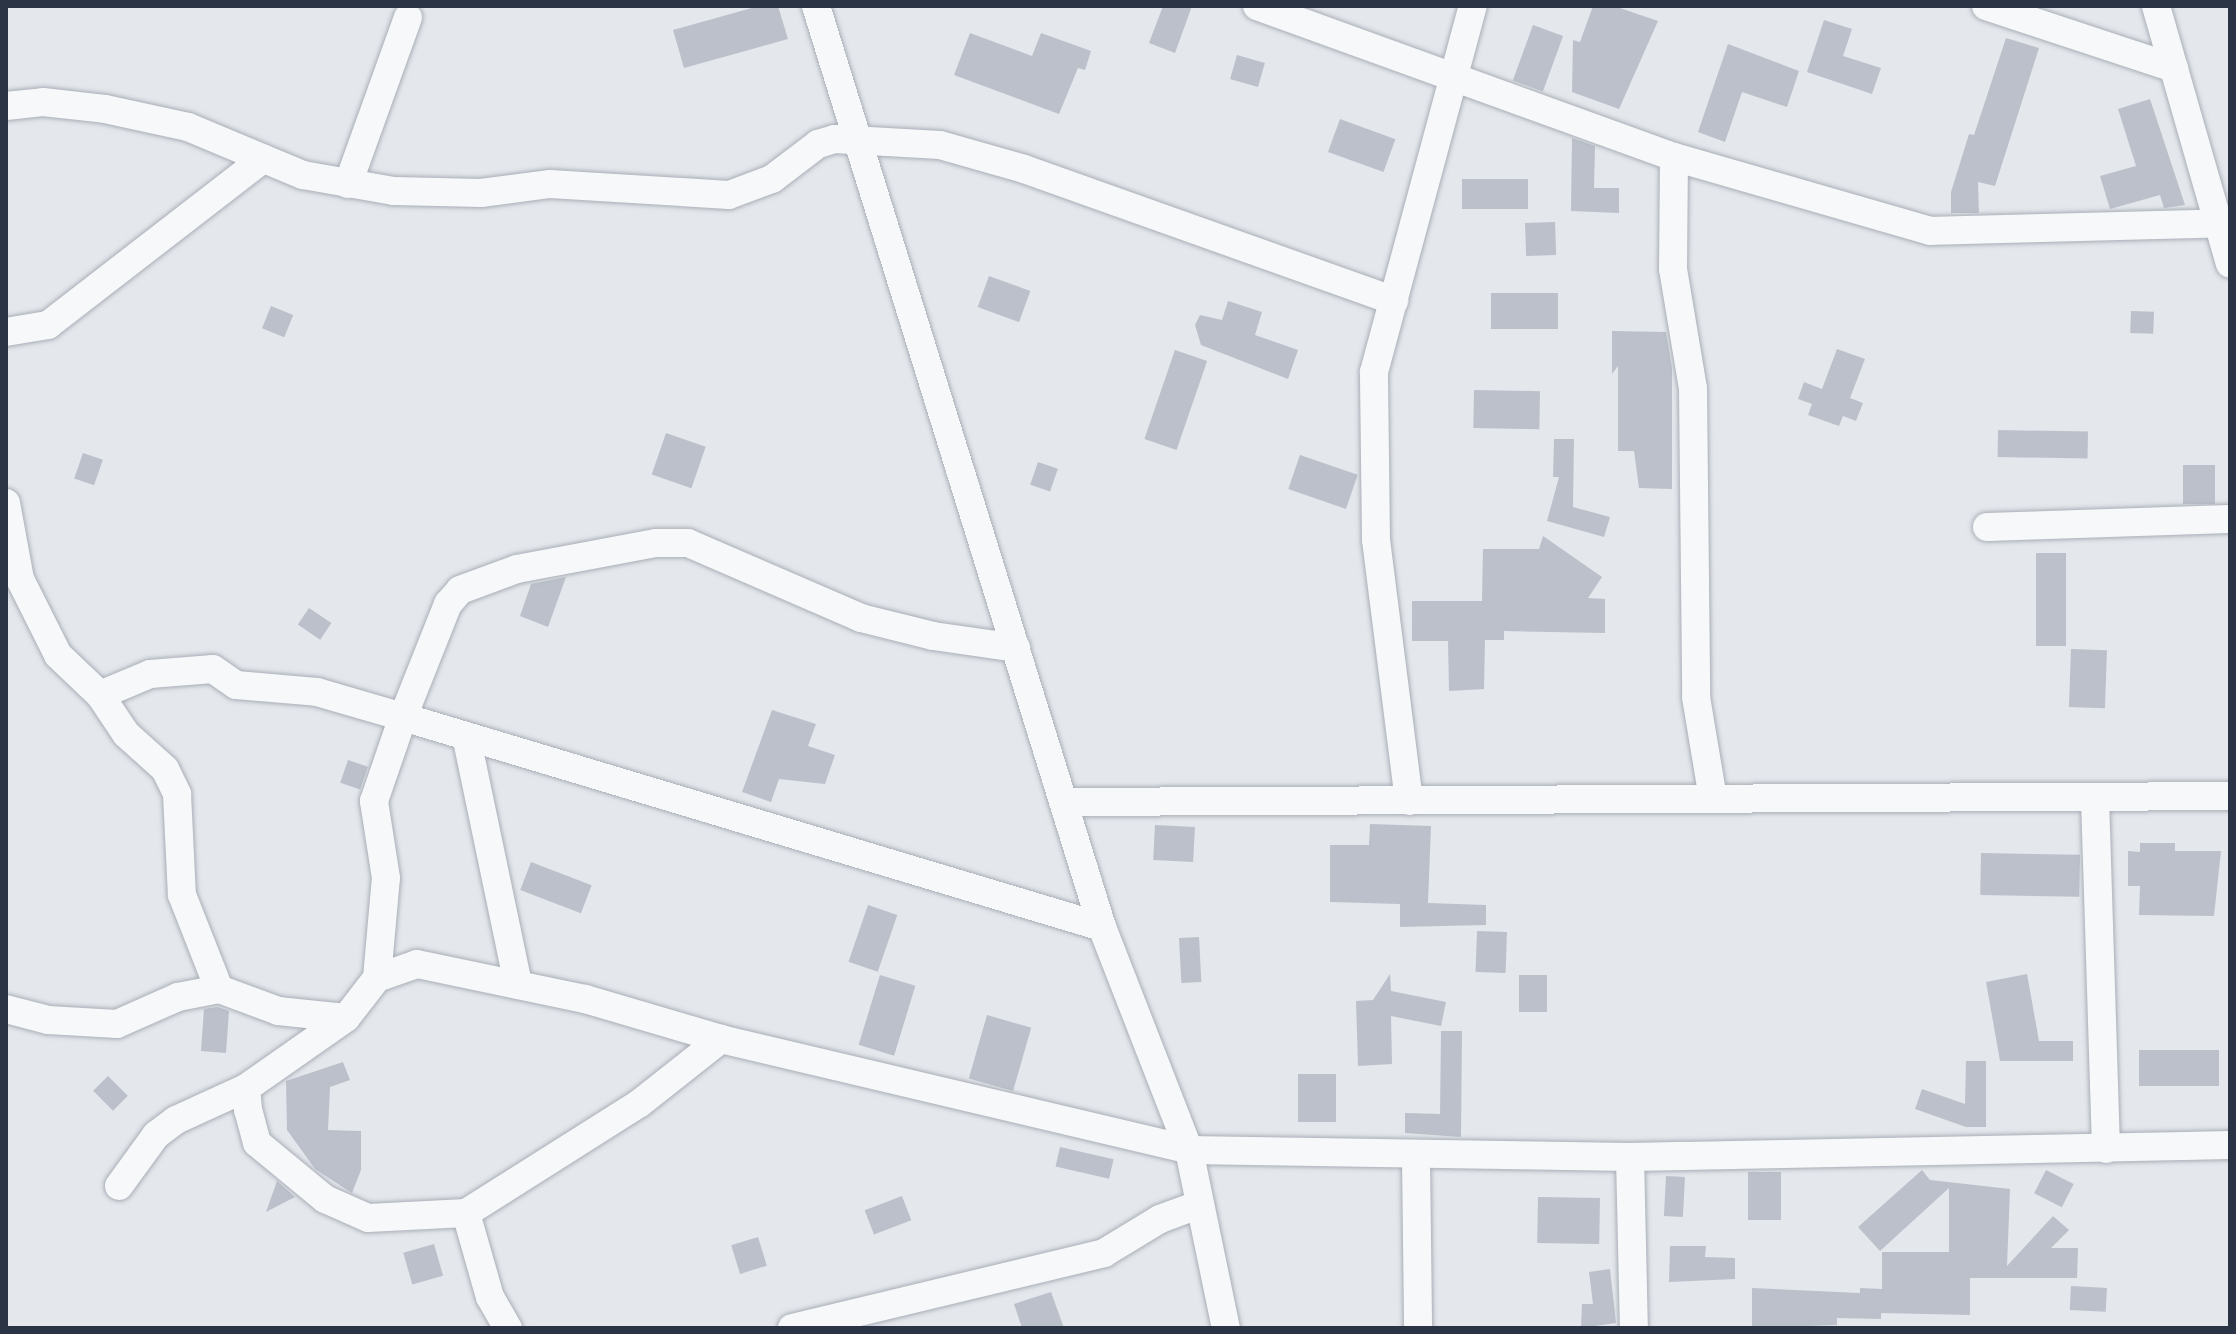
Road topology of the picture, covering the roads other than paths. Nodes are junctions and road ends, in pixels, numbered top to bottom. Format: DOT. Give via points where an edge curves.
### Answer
graph roads {
  1 [pos="816,6"];
  2 [pos="1257,6"];
  3 [pos="1473,6"];
  4 [pos="1986,6"];
  5 [pos="2156,6"];
  6 [pos="408,17"];
  7 [pos="2174,68"];
  8 [pos="1455,75"];
  9 [pos="6,106"];
  10 [pos="855,141"];
  11 [pos="1674,157"];
  12 [pos="263,159"];
  13 [pos="348,184"];
  14 [pos="2224,223"];
  15 [pos="2230,264"];
  16 [pos="1394,301"];
  17 [pos="6,332"];
  18 [pos="6,503"];
  19 [pos="2230,519"];
  20 [pos="1987,527"];
  21 [pos="1016,648"];
  22 [pos="100,695"];
  23 [pos="403,717"];
  24 [pos="467,740"];
  25 [pos="2230,796"];
  26 [pos="2095,798"];
  27 [pos="1713,799"];
  28 [pos="1409,801"];
  29 [pos="1063,802"];
  30 [pos="1102,927"];
  31 [pos="377,978"];
  32 [pos="518,985"];
  33 [pos="219,989"];
  34 [pos="6,1009"];
  35 [pos="346,1018"];
  36 [pos="721,1039"];
  37 [pos="246,1088"];
  38 [pos="2230,1145"];
  39 [pos="2106,1149"];
  40 [pos="1189,1150"];
  41 [pos="1416,1157"];
  42 [pos="1630,1157"];
  43 [pos="119,1186"];
  44 [pos="1198,1205"];
  45 [pos="466,1213"];
  46 [pos="508,1328"];
  47 [pos="792,1328"];
  48 [pos="1226,1328"];
  49 [pos="1418,1328"];
  50 [pos="1634,1328"];
  1 -- 10 [label="street"];
  2 -- 8 [label="street"];
  3 -- 8 [label="street"];
  4 -- 7 [label="street"];
  5 -- 7 [label="street"];
  6 -- 13 [label="street"];
  7 -- 14 [label="street"];
  8 -- 11 [label="street"];
  8 -- 16 [label="street"];
  9 -- 12 [label="street" via="43,102 105,109 188,127"];
  10 -- 13 [label="street" via="818,144 772,179 729,195 550,184 481,193"];
  10 -- 16 [label="street" via="940,145 974,154"];
  10 -- 21 [label="street"];
  11 -- 14 [label="street" via="1931,231"];
  11 -- 27 [label="street" via="1673,269 1693,388 1696,697"];
  12 -- 13 [label="street" via="303,175"];
  12 -- 17 [label="street" via="58,319"];
  14 -- 15 [label="street"];
  16 -- 28 [label="street" via="1374,372 1372,464 1376,540"];
  18 -- 22 [label="street" via="20,579 58,655"];
  19 -- 20 [label="street"];
  21 -- 23 [label="street" via="861,618 688,543 656,543 517,569 460,590 448,604"];
  21 -- 29 [label="street"];
  22 -- 23 [label="street" via="150,674 213,669 236,685 317,692"];
  22 -- 33 [label="street" via="126,734 165,769 177,794 182,895"];
  23 -- 24 [label="street"];
  23 -- 31 [label="street" via="374,801 386,878"];
  24 -- 30 [label="street"];
  24 -- 32 [label="street"];
  25 -- 26 [label="street"];
  26 -- 27 [label="street"];
  26 -- 39 [label="street"];
  27 -- 28 [label="street"];
  28 -- 29 [label="street"];
  29 -- 30 [label="street"];
  30 -- 40 [label="street"];
  31 -- 32 [label="street" via="417,964"];
  31 -- 35 [label="street"];
  32 -- 36 [label="street"];
  33 -- 34 [label="street" via="178,997 117,1024 48,1020"];
  33 -- 35 [label="street" via="278,1011"];
  35 -- 37 [label="street"];
  36 -- 40 [label="street"];
  36 -- 45 [label="street" via="640,1103"];
  37 -- 43 [label="street" via="176,1120 156,1135"];
  37 -- 45 [label="street" via="257,1143 325,1199 368,1218"];
  38 -- 39 [label="street"];
  39 -- 42 [label="street"];
  40 -- 41 [label="street"];
  40 -- 44 [label="street"];
  41 -- 42 [label="street"];
  41 -- 49 [label="street"];
  42 -- 50 [label="street"];
  44 -- 47 [label="street" via="1160,1219 1104,1253"];
  44 -- 48 [label="street"];
  45 -- 46 [label="street" via="490,1297"];
}
